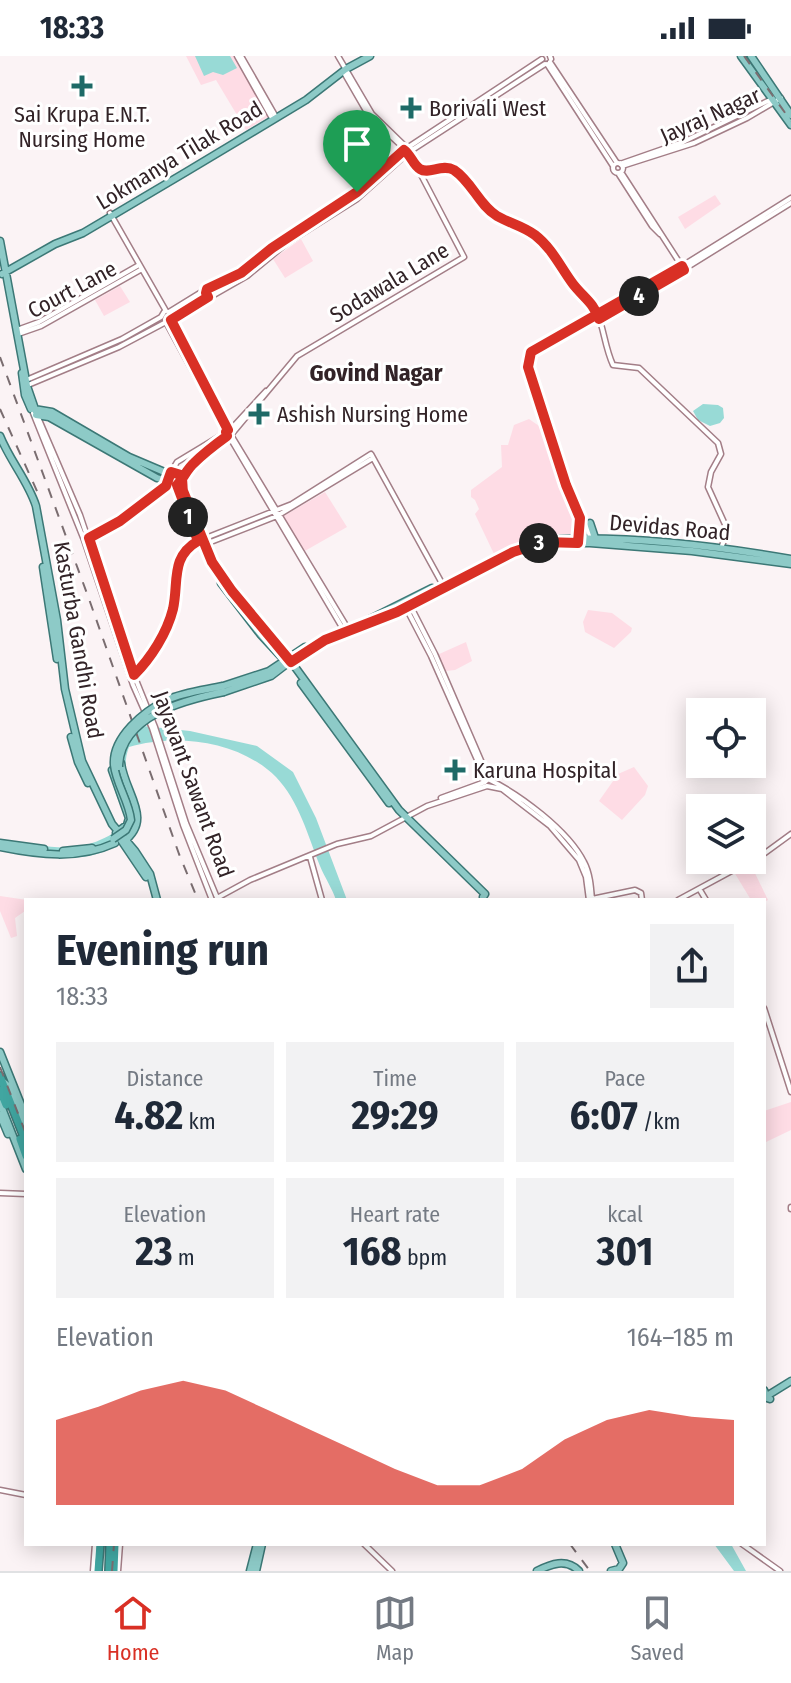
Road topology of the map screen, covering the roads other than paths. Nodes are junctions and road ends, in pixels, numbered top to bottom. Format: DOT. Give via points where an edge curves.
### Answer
graph roads {
  1 [pos="239,56"];
  2 [pos="338,56"];
  3 [pos="363,56"];
  4 [pos="370,56"];
  5 [pos="741,56"];
  6 [pos="751,56"];
  7 [pos="548,60"];
  8 [pos="344,69"];
  9 [pos="776,100"];
  10 [pos="791,115"];
  11 [pos="274,118"];
  12 [pos="791,125"];
  13 [pos="407,150"];
  14 [pos="618,167"];
  15 [pos="425,174"];
  16 [pos="791,201"];
  17 [pos="110,215"];
  18 [pos="0,241"];
  19 [pos="139,268"];
  20 [pos="683,268"];
  21 [pos="3,271"];
  22 [pos="167,317"];
  23 [pos="598,317"];
  24 [pos="17,332"];
  25 [pos="25,384"];
  26 [pos="35,412"];
  27 [pos="228,433"];
  28 [pos="0,436"];
  29 [pos="3,450"];
  30 [pos="168,479"];
  31 [pos="179,483"];
  32 [pos="278,513"];
  33 [pos="580,518"];
  34 [pos="590,523"];
  35 [pos="86,539"];
  36 [pos="579,539"];
  37 [pos="592,540"];
  38 [pos="200,543"];
  39 [pos="720,551"];
  40 [pos="791,562"];
  41 [pos="443,585"];
  42 [pos="407,604"];
  43 [pos="345,628"];
  44 [pos="279,652"];
  45 [pos="300,652"];
  46 [pos="290,664"];
  47 [pos="278,668"];
  48 [pos="132,676"];
  49 [pos="117,756"];
  50 [pos="488,782"];
  51 [pos="403,817"];
  52 [pos="116,831"];
  53 [pos="791,834"];
  54 [pos="127,844"];
  55 [pos="0,845"];
  56 [pos="312,856"];
  57 [pos="700,890"];
  58 [pos="155,898"];
  59 [pos="216,898"];
  60 [pos="218,898"];
  61 [pos="322,898"];
  62 [pos="486,898"];
  63 [pos="590,898"];
  64 [pos="599,898"];
  65 [pos="642,898"];
  66 [pos="682,898"];
  67 [pos="705,898"];
  68 [pos="766,1013"];
  69 [pos="0,1052"];
  70 [pos="1,1078"];
  71 [pos="790,1078"];
  72 [pos="0,1090"];
  73 [pos="791,1092"];
  74 [pos="0,1103"];
  75 [pos="24,1112"];
  76 [pos="0,1115"];
  77 [pos="24,1124"];
  78 [pos="24,1137"];
  79 [pos="24,1151"];
  80 [pos="24,1164"];
  81 [pos="24,1165"];
  82 [pos="0,1193"];
  83 [pos="24,1194"];
  84 [pos="791,1382"];
  85 [pos="767,1396"];
  86 [pos="0,1490"];
  87 [pos="24,1495"];
  88 [pos="106,1546"];
  89 [pos="108,1546"];
  90 [pos="259,1546"];
  91 [pos="366,1546"];
  92 [pos="618,1546"];
  93 [pos="745,1546"];
  94 [pos="621,1570"];
  95 [pos="98,1571"];
  96 [pos="114,1571"];
  97 [pos="253,1571"];
  98 [pos="392,1571"];
  99 [pos="539,1571"];
  100 [pos="577,1571"];
  101 [pos="611,1571"];
  102 [pos="780,1571"];
  1 -- 11 [label="street"];
  2 -- 8 [label="street"];
  3 -- 8 [label="main road, Lokmanya Tilak Road"];
  4 -- 8 [label="main road, Lokmanya Tilak Road"];
  5 -- 9 [label="main road"];
  6 -- 9 [label="main road"];
  7 -- 13 [label="street"];
  7 -- 14 [label="street"];
  8 -- 11 [label="main road, Lokmanya Tilak Road"];
  8 -- 13 [label="street" via="369,116"];
  9 -- 10 [label="main road"];
  9 -- 12 [label="main road"];
  9 -- 14 [label="street, Jayraj Nagar" via="694,143"];
  11 -- 17 [label="main road, Lokmanya Tilak Road"];
  13 -- 15 [label="street" via="419,175"];
  13 -- 22 [label="street" via="348,206 287,243 247,276"];
  14 -- 20 [label="street"];
  15 -- 23 [label="street" via="450,168 497,216 536,235"];
  15 -- 27 [label="street, Sodawala Lane" via="464,257 297,356"];
  16 -- 20 [label="street"];
  17 -- 19 [label="street"];
  17 -- 21 [label="main road, Lokmanya Tilak Road"];
  18 -- 21 [label="main road"];
  19 -- 22 [label="street"];
  19 -- 24 [label="street, Court Lane"];
  20 -- 23 [label="street"];
  21 -- 24 [label="main road"];
  22 -- 25 [label="street"];
  22 -- 27 [label="street"];
  23 -- 33 [label="street" via="529,356 528,367"];
  23 -- 39 [label="street" via="613,365 639,368 722,449 708,487 728,531"];
  24 -- 25 [label="main road"];
  25 -- 26 [label="main road"];
  26 -- 30 [label="main road" via="50,415"];
  26 -- 35 [label="street, Jayavant Sawant Road"];
  27 -- 30 [label="street, Sodawala Lane" via="177,462"];
  27 -- 31 [label="street, Sodawala Lane" via="191,465"];
  27 -- 32 [label="street"];
  28 -- 29 [label="main road, Kasturba Gandhi Road"];
  29 -- 52 [label="main road, Kasturba Gandhi Road" via="31,491 72,723 91,785"];
  30 -- 31 [label="main road"];
  30 -- 31 [label="main road" via="179,473"];
  30 -- 35 [label="street, Sodawala Lane" via="120,521"];
  31 -- 38 [label="main road"];
  32 -- 38 [label="street"];
  32 -- 41 [label="street" via="372,456"];
  32 -- 43 [label="street"];
  33 -- 36 [label="street"];
  33 -- 37 [label="street"];
  34 -- 37 [label="main road"];
  35 -- 48 [label="street, Jayavant Sawant Road"];
  36 -- 37 [label="main road, Devidas Road"];
  36 -- 41 [label="main road, Devidas Road" via="529,543"];
  37 -- 39 [label="main road, Devidas Road"];
  37 -- 39 [label="main road, Devidas Road"];
  38 -- 44 [label="main road" via="229,595"];
  38 -- 48 [label="street" via="182,553 169,621 146,663"];
  39 -- 40 [label="main road"];
  41 -- 42 [label="main road, Devidas Road"];
  42 -- 43 [label="main road, Devidas Road"];
  42 -- 45 [label="main road, Devidas Road"];
  42 -- 50 [label="street"];
  43 -- 45 [label="main road, Devidas Road"];
  44 -- 45 [label="main road"];
  44 -- 46 [label="main road"];
  44 -- 47 [label="main road"];
  45 -- 46 [label="main road, Devidas Road"];
  45 -- 46 [label="main road"];
  46 -- 47 [label="main road, Devidas Road"];
  46 -- 47 [label="main road"];
  46 -- 51 [label="main road"];
  47 -- 49 [label="main road, Devidas Road, bridge" via="250,685 158,712 140,725"];
  48 -- 59 [label="street, Jayavant Sawant Road"];
  49 -- 52 [label="main road, bridge" via="114,781 129,818"];
  49 -- 54 [label="main road, bridge" via="139,819"];
  49 -- 55 [label="main road, bridge" via="133,815 130,832 106,847 72,856"];
  50 -- 51 [label="street"];
  50 -- 63 [label="street" via="538,810 582,858"];
  51 -- 56 [label="street" via="371,836"];
  51 -- 62 [label="main road"];
  52 -- 54 [label="main road, Kasturba Gandhi Road, bridge"];
  53 -- 57 [label="street"];
  54 -- 58 [label="main road, Kasturba Gandhi Road" via="150,874"];
  56 -- 60 [label="street"];
  56 -- 61 [label="street"];
  57 -- 66 [label="street"];
  57 -- 67 [label="street"];
  64 -- 65 [label="street" via="635,890"];
  68 -- 71 [label="street"];
  69 -- 75 [label="main road"];
  70 -- 77 [label="main road"];
  70 -- 78 [label="highway"];
  71 -- 73 [label="street"];
  72 -- 79 [label="highway"];
  74 -- 80 [label="main road"];
  76 -- 81 [label="main road"];
  82 -- 83 [label="street"];
  84 -- 85 [label="main road"];
  86 -- 87 [label="street"];
  88 -- 95 [label="highway"];
  89 -- 96 [label="highway"];
  90 -- 97 [label="main road"];
  91 -- 98 [label="street"];
  92 -- 94 [label="main road"];
  93 -- 102 [label="street"];
  94 -- 101 [label="main road"];
  99 -- 100 [label="main road" via="563,1563"];
}
